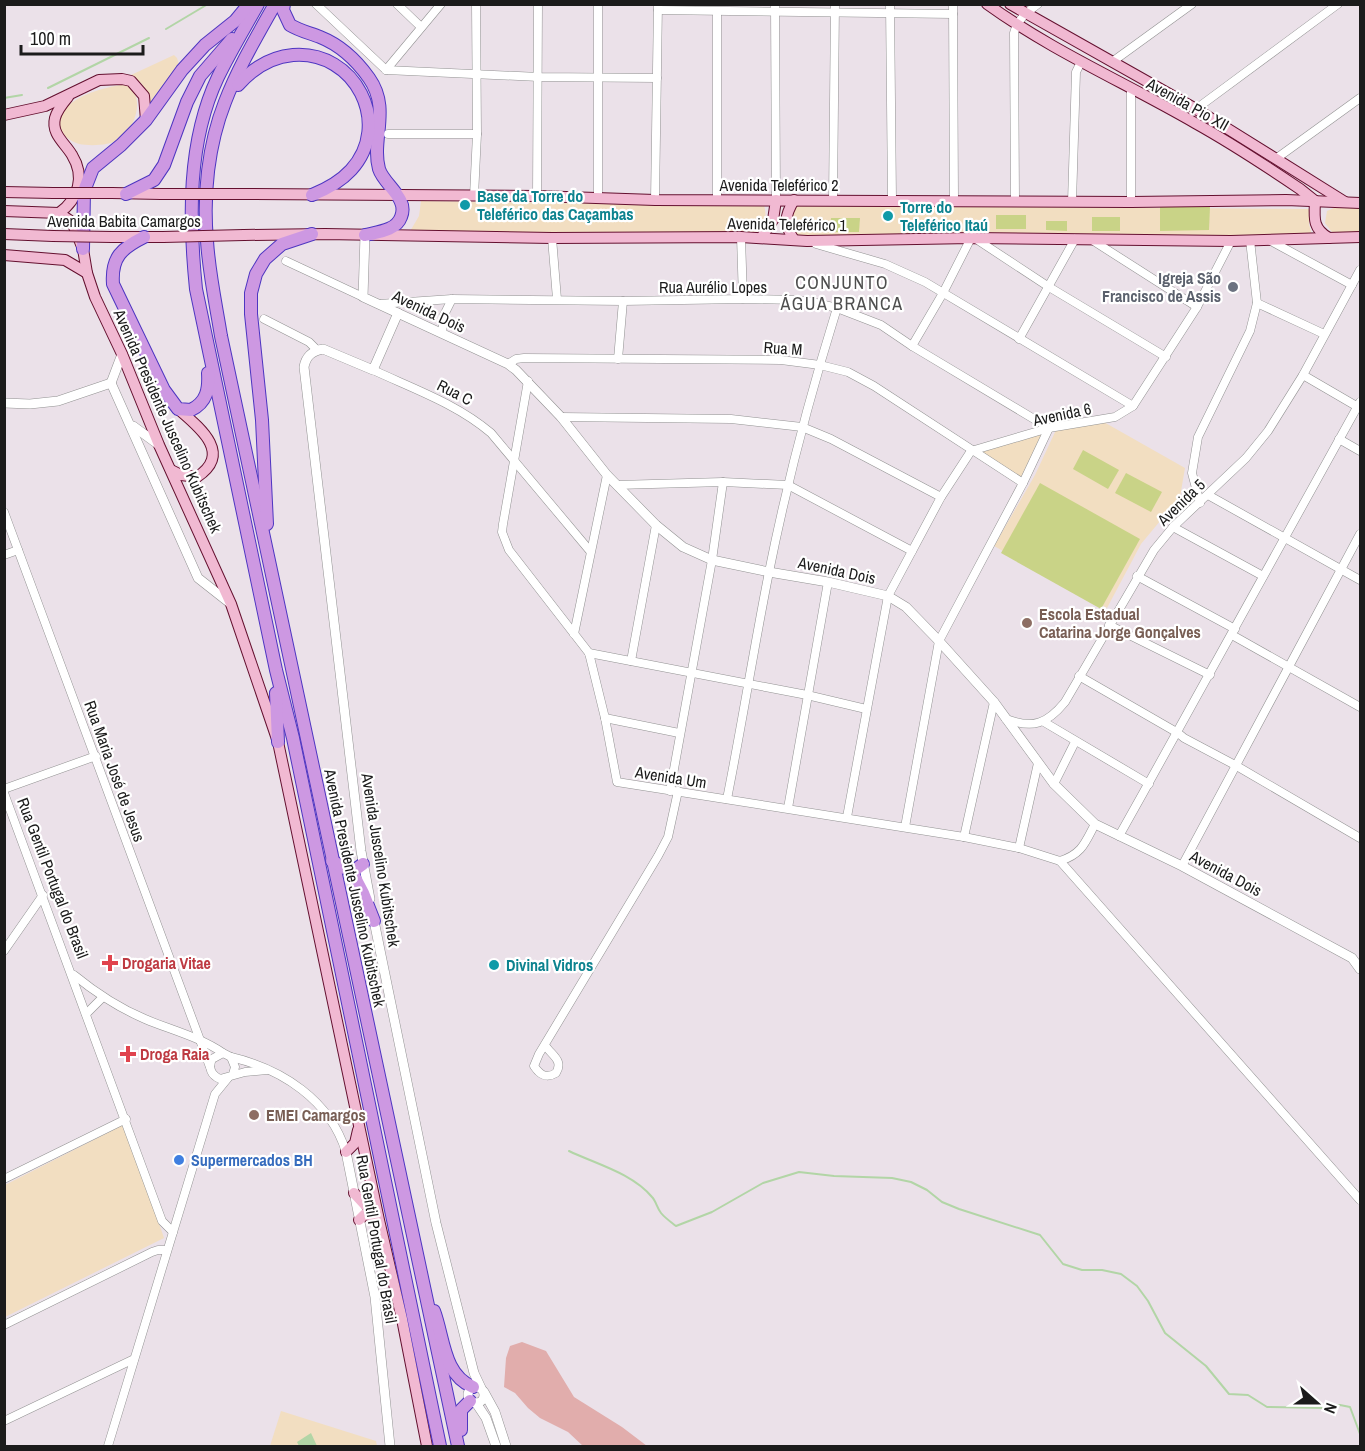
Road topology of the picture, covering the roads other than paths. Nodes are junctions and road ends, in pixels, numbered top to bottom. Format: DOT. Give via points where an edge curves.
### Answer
graph roads {
  1 [pos="249,4"];
  2 [pos="258,4"];
  3 [pos="275,4"];
  4 [pos="284,4"];
  5 [pos="316,4"];
  6 [pos="397,4"];
  7 [pos="441,4"];
  8 [pos="476,4"];
  9 [pos="538,4"];
  10 [pos="598,4"];
  11 [pos="835,4"];
  12 [pos="890,4"];
  13 [pos="953,4"];
  14 [pos="987,4"];
  15 [pos="1010,4"];
  16 [pos="1038,4"];
  17 [pos="1192,4"];
  18 [pos="1338,4"];
  19 [pos="658,7"];
  20 [pos="775,9"];
  21 [pos="717,12"];
  22 [pos="835,14"];
  23 [pos="953,14"];
  24 [pos="1024,14"];
  25 [pos="890,15"];
  26 [pos="249,21"];
  27 [pos="1017,24"];
  28 [pos="421,27"];
  29 [pos="1081,62"];
  30 [pos="1112,62"];
  31 [pos="387,70"];
  32 [pos="477,75"];
  33 [pos="598,76"];
  34 [pos="539,77"];
  35 [pos="657,78"];
  36 [pos="1131,90"];
  37 [pos="68,97"];
  38 [pos="1360,98"];
  39 [pos="225,100"];
  40 [pos="1196,109"];
  41 [pos="4,115"];
  42 [pos="146,120"];
  43 [pos="388,134"];
  44 [pos="477,134"];
  45 [pos="1277,158"];
  46 [pos="1292,183"];
  47 [pos="4,192"];
  48 [pos="126,194"];
  49 [pos="243,194"];
  50 [pos="312,195"];
  51 [pos="398,195"];
  52 [pos="474,196"];
  53 [pos="537,196"];
  54 [pos="598,198"];
  55 [pos="717,199"];
  56 [pos="655,200"];
  57 [pos="776,200"];
  58 [pos="794,200"];
  59 [pos="833,200"];
  60 [pos="892,200"];
  61 [pos="954,200"];
  62 [pos="1286,200"];
  63 [pos="1015,201"];
  64 [pos="1315,201"];
  65 [pos="1072,202"];
  66 [pos="1131,202"];
  67 [pos="1345,202"];
  68 [pos="1360,203"];
  69 [pos="4,211"];
  70 [pos="59,213"];
  71 [pos="4,234"];
  72 [pos="312,234"];
  73 [pos="244,235"];
  74 [pos="365,235"];
  75 [pos="144,237"];
  76 [pos="741,237"];
  77 [pos="552,238"];
  78 [pos="761,238"];
  79 [pos="1329,238"];
  80 [pos="974,239"];
  81 [pos="1075,239"];
  82 [pos="1359,239"];
  83 [pos="794,240"];
  84 [pos="1092,240"];
  85 [pos="1120,240"];
  86 [pos="1250,240"];
  87 [pos="1269,240"];
  88 [pos="854,241"];
  89 [pos="1231,241"];
  90 [pos="807,242"];
  91 [pos="83,249"];
  92 [pos="4,255"];
  93 [pos="1117,256"];
  94 [pos="863,257"];
  95 [pos="286,261"];
  96 [pos="1360,270"];
  97 [pos="87,273"];
  98 [pos="1353,285"];
  99 [pos="1050,287"];
  100 [pos="943,293"];
  101 [pos="363,297"];
  102 [pos="452,299"];
  103 [pos="557,299"];
  104 [pos="743,299"];
  105 [pos="623,301"];
  106 [pos="1257,303"];
  107 [pos="380,304"];
  108 [pos="1197,307"];
  109 [pos="837,308"];
  110 [pos="398,313"];
  111 [pos="264,319"];
  112 [pos="442,333"];
  113 [pos="1324,334"];
  114 [pos="1019,339"];
  115 [pos="207,341"];
  116 [pos="912,346"];
  117 [pos="317,350"];
  118 [pos="122,354"];
  119 [pos="1166,357"];
  120 [pos="618,359"];
  121 [pos="508,364"];
  122 [pos="820,365"];
  123 [pos="373,370"];
  124 [pos="1304,375"];
  125 [pos="528,381"];
  126 [pos="111,383"];
  127 [pos="4,403"];
  128 [pos="1359,404"];
  129 [pos="1133,406"];
  130 [pos="178,409"];
  131 [pos="561,417"];
  132 [pos="131,425"];
  133 [pos="802,427"];
  134 [pos="1049,428"];
  135 [pos="1340,439"];
  136 [pos="159,445"];
  137 [pos="971,451"];
  138 [pos="1360,451"];
  139 [pos="513,459"];
  140 [pos="170,470"];
  141 [pos="607,475"];
  142 [pos="723,482"];
  143 [pos="1023,483"];
  144 [pos="617,485"];
  145 [pos="788,485"];
  146 [pos="1208,495"];
  147 [pos="941,497"];
  148 [pos="1200,503"];
  149 [pos="4,512"];
  150 [pos="656,525"];
  151 [pos="1173,527"];
  152 [pos="1360,534"];
  153 [pos="1283,537"];
  154 [pos="18,550"];
  155 [pos="590,551"];
  156 [pos="912,551"];
  157 [pos="4,555"];
  158 [pos="712,560"];
  159 [pos="269,561"];
  160 [pos="1341,569"];
  161 [pos="769,572"];
  162 [pos="1137,576"];
  163 [pos="1263,576"];
  164 [pos="1360,580"];
  165 [pos="828,582"];
  166 [pos="888,596"];
  167 [pos="231,604"];
  168 [pos="1109,625"];
  169 [pos="1233,632"];
  170 [pos="574,634"];
  171 [pos="939,640"];
  172 [pos="589,653"];
  173 [pos="631,662"];
  174 [pos="1289,667"];
  175 [pos="276,670"];
  176 [pos="690,674"];
  177 [pos="1210,675"];
  178 [pos="1079,676"];
  179 [pos="749,685"];
  180 [pos="807,695"];
  181 [pos="994,702"];
  182 [pos="1360,707"];
  183 [pos="866,709"];
  184 [pos="605,718"];
  185 [pos="1006,718"];
  186 [pos="1044,722"];
  187 [pos="679,733"];
  188 [pos="1178,733"];
  189 [pos="278,742"];
  190 [pos="1075,742"];
  191 [pos="96,756"];
  192 [pos="1038,763"];
  193 [pos="1235,765"];
  194 [pos="1054,784"];
  195 [pos="1149,784"];
  196 [pos="4,791"];
  197 [pos="674,791"];
  198 [pos="727,799"];
  199 [pos="788,808"];
  200 [pos="847,817"];
  201 [pos="1095,824"];
  202 [pos="905,827"];
  203 [pos="1119,836"];
  204 [pos="964,837"];
  205 [pos="1360,838"];
  206 [pos="1019,848"];
  207 [pos="332,861"];
  208 [pos="1060,861"];
  209 [pos="363,864"];
  210 [pos="1182,866"];
  211 [pos="352,872"];
  212 [pos="43,895"];
  213 [pos="374,921"];
  214 [pos="4,951"];
  215 [pos="1352,958"];
  216 [pos="1360,963"];
  217 [pos="1360,969"];
  218 [pos="73,974"];
  219 [pos="103,997"];
  220 [pos="86,1014"];
  221 [pos="199,1040"];
  222 [pos="546,1045"];
  223 [pos="223,1053"];
  224 [pos="231,1057"];
  225 [pos="270,1070"];
  226 [pos="211,1071"];
  227 [pos="230,1076"];
  228 [pos="215,1094"];
  229 [pos="126,1119"];
  230 [pos="358,1124"];
  231 [pos="346,1152"];
  232 [pos="4,1179"];
  233 [pos="354,1193"];
  234 [pos="1360,1200"];
  235 [pos="377,1218"];
  236 [pos="360,1220"];
  237 [pos="173,1232"];
  238 [pos="167,1250"];
  239 [pos="422,1281"];
  240 [pos="4,1325"];
  241 [pos="134,1359"];
  242 [pos="479,1389"];
  243 [pos="473,1402"];
  244 [pos="4,1421"];
  245 [pos="108,1446"];
  246 [pos="390,1446"];
  247 [pos="427,1446"];
  248 [pos="440,1446"];
  249 [pos="458,1446"];
  250 [pos="464,1446"];
  251 [pos="496,1446"];
  252 [pos="506,1446"];
  1 -- 42 [label="highway" via="182,70"];
  2 -- 26 [label="highway"];
  3 -- 39 [label="highway"];
  4 -- 51 [label="highway" via="290,25 331,42 370,79 380,109 379,168"];
  5 -- 31 [label="street"];
  6 -- 28 [label="street"];
  7 -- 28 [label="street"];
  8 -- 32 [label="street"];
  9 -- 34 [label="street"];
  10 -- 33 [label="street"];
  11 -- 22 [label="street"];
  12 -- 25 [label="street"];
  13 -- 23 [label="street"];
  14 -- 27 [label="main road, Avenida Pio XII"];
  15 -- 24 [label="main road, Avenida Pio XII"];
  16 -- 24 [label="street"];
  17 -- 30 [label="street"];
  18 -- 40 [label="street"];
  19 -- 21 [label="street"];
  19 -- 35 [label="street"];
  20 -- 21 [label="street"];
  20 -- 22 [label="street"];
  20 -- 57 [label="street"];
  21 -- 55 [label="street"];
  22 -- 25 [label="street"];
  22 -- 59 [label="street"];
  23 -- 25 [label="street"];
  23 -- 61 [label="street"];
  24 -- 27 [label="street"];
  24 -- 30 [label="main road, Avenida Pio XII"];
  25 -- 60 [label="street"];
  26 -- 48 [label="highway" via="200,76 164,165 154,180"];
  26 -- 115 [label="highway" via="217,78 195,153 191,241"];
  27 -- 29 [label="main road, Avenida Pio XII"];
  27 -- 63 [label="street" via="1013,41"];
  28 -- 31 [label="street"];
  29 -- 36 [label="main road, Avenida Pio XII"];
  29 -- 65 [label="street" via="1076,72"];
  30 -- 40 [label="main road, Avenida Pio XII"];
  31 -- 32 [label="street"];
  32 -- 34 [label="street"];
  32 -- 44 [label="street"];
  33 -- 34 [label="street"];
  33 -- 35 [label="street"];
  33 -- 54 [label="street"];
  34 -- 53 [label="street"];
  35 -- 56 [label="street"];
  36 -- 46 [label="main road, Avenida Pio XII"];
  36 -- 66 [label="street"];
  37 -- 41 [label="main road"];
  37 -- 42 [label="main road" via="99,80 131,81 144,96"];
  37 -- 70 [label="main road" via="55,117 55,129 72,153 79,185 69,206"];
  38 -- 45 [label="street"];
  39 -- 50 [label="highway" via="247,75 265,62 283,56 316,55 349,75 368,110 366,140 352,169 332,187"];
  39 -- 159 [label="highway, Avenida Presidente Juscelino Kubitschek" via="210,156 206,240 221,336"];
  40 -- 45 [label="main road, Avenida Pio XII"];
  42 -- 91 [label="highway" via="100,160 88,177 84,191"];
  43 -- 44 [label="street"];
  44 -- 52 [label="street"];
  45 -- 67 [label="main road, Avenida Pio XII"];
  46 -- 62 [label="main road"];
  46 -- 64 [label="main road, Avenida Pio XII"];
  47 -- 48 [label="main road, Avenida Babita Camargos, bridge"];
  48 -- 49 [label="main road, Avenida Babita Camargos, bridge"];
  49 -- 50 [label="main road, Avenida Teleférico 2"];
  50 -- 51 [label="main road, Avenida Teleférico 2"];
  51 -- 52 [label="main road, Avenida Teleférico 2"];
  51 -- 74 [label="highway" via="400,220 390,228"];
  52 -- 53 [label="main road, Avenida Teleférico 2"];
  53 -- 54 [label="main road, Avenida Teleférico 2"];
  54 -- 56 [label="main road, Avenida Teleférico 2"];
  55 -- 56 [label="main road, Avenida Teleférico 2"];
  55 -- 57 [label="main road, Avenida Teleférico 2"];
  57 -- 58 [label="main road, Avenida Teleférico 2"];
  57 -- 78 [label="main road" via="773,220"];
  58 -- 59 [label="main road, Avenida Teleférico 2"];
  58 -- 83 [label="main road" via="786,214"];
  59 -- 60 [label="main road, Avenida Teleférico 2"];
  60 -- 61 [label="main road, Avenida Teleférico 2"];
  61 -- 63 [label="main road, Avenida Teleférico 2"];
  62 -- 64 [label="main road, Avenida Teleférico 2"];
  62 -- 66 [label="main road, Avenida Teleférico 2"];
  63 -- 65 [label="main road, Avenida Teleférico 2"];
  64 -- 67 [label="main road, Avenida Pio XII"];
  64 -- 79 [label="main road" via="1314,222"];
  65 -- 66 [label="main road, Avenida Teleférico 2"];
  67 -- 68 [label="main road, Avenida Pio XII"];
  69 -- 70 [label="main road"];
  70 -- 91 [label="main road, Avenida Presidente Juscelino Kubitschek" via="72,222"];
  71 -- 75 [label="main road, Avenida Babita Camargos, bridge"];
  72 -- 73 [label="main road, Avenida Teleférico 1"];
  72 -- 74 [label="main road, Avenida Teleférico 1"];
  72 -- 159 [label="highway" via="282,244 264,259 251,293"];
  73 -- 75 [label="main road, Avenida Babita Camargos, bridge"];
  74 -- 77 [label="main road, Avenida Teleférico 1"];
  74 -- 101 [label="street"];
  75 -- 130 [label="highway" via="120,253 112,271 113,284 164,390"];
  76 -- 77 [label="main road, Avenida Teleférico 1"];
  76 -- 78 [label="main road, Avenida Teleférico 1"];
  76 -- 104 [label="street"];
  77 -- 103 [label="street"];
  78 -- 83 [label="main road, Avenida Teleférico 1"];
  79 -- 82 [label="main road"];
  79 -- 87 [label="main road, Avenida Teleférico 1"];
  80 -- 81 [label="main road, Avenida Teleférico 1"];
  80 -- 88 [label="main road, Avenida Teleférico 1"];
  80 -- 99 [label="street"];
  80 -- 100 [label="street"];
  81 -- 84 [label="main road, Avenida Teleférico 1"];
  81 -- 99 [label="street"];
  83 -- 90 [label="main road, Avenida Teleférico 1"];
  84 -- 85 [label="main road, Avenida Teleférico 1"];
  84 -- 93 [label="street"];
  85 -- 89 [label="main road, Avenida Teleférico 1"];
  85 -- 93 [label="street" via="1114,247"];
  86 -- 87 [label="main road, Avenida Teleférico 1"];
  86 -- 89 [label="main road, Avenida Teleférico 1"];
  86 -- 106 [label="street"];
  87 -- 98 [label="street"];
  88 -- 90 [label="main road, Avenida Teleférico 1"];
  88 -- 94 [label="street"];
  89 -- 108 [label="street"];
  90 -- 94 [label="street"];
  91 -- 97 [label="main road, Avenida Presidente Juscelino Kubitschek"];
  92 -- 97 [label="main road" via="65,260"];
  93 -- 108 [label="street"];
  94 -- 100 [label="street" via="904,272"];
  95 -- 101 [label="street, Avenida Dois"];
  96 -- 98 [label="street, Avenida 5"];
  97 -- 118 [label="main road, Avenida Presidente Juscelino Kubitschek"];
  98 -- 113 [label="street, Avenida 5"];
  99 -- 114 [label="street"];
  99 -- 119 [label="street"];
  100 -- 114 [label="street"];
  100 -- 116 [label="street"];
  101 -- 107 [label="street, Avenida Dois"];
  102 -- 103 [label="street, Rua Aurélio Lopes"];
  102 -- 107 [label="street, Rua Aurélio Lopes"];
  102 -- 112 [label="street" via="444,315"];
  103 -- 105 [label="street, Rua Aurélio Lopes"];
  104 -- 105 [label="street, Rua Aurélio Lopes"];
  104 -- 109 [label="street, Rua Aurélio Lopes" via="798,300"];
  105 -- 120 [label="street"];
  106 -- 113 [label="street"];
  106 -- 148 [label="street" via="1250,331 1198,437 1192,473"];
  107 -- 110 [label="street, Avenida Dois"];
  108 -- 119 [label="street"];
  109 -- 116 [label="street, Rua Aurélio Lopes" via="881,325"];
  109 -- 122 [label="street"];
  110 -- 112 [label="street, Avenida Dois"];
  110 -- 123 [label="street"];
  111 -- 117 [label="street, Rua C"];
  112 -- 121 [label="street, Avenida Dois"];
  113 -- 124 [label="street, Avenida 5"];
  114 -- 129 [label="street"];
  115 -- 130 [label="highway" via="207,394 199,406"];
  115 -- 175 [label="highway, Avenida Presidente Juscelino Kubitschek"];
  116 -- 134 [label="street, Rua Aurélio Lopes"];
  117 -- 123 [label="street, Rua C" via="330,351"];
  117 -- 209 [label="street, Avenida Juscelino Kubitschek" via="306,360 304,380"];
  118 -- 126 [label="street"];
  118 -- 136 [label="main road, Avenida Presidente Juscelino Kubitschek"];
  119 -- 129 [label="street"];
  120 -- 121 [label="street, Rua M" via="524,358"];
  120 -- 122 [label="street, Rua M" via="782,360"];
  121 -- 125 [label="street, Avenida Dois"];
  122 -- 133 [label="street"];
  122 -- 137 [label="street, Rua M" via="848,372 874,386"];
  123 -- 139 [label="street, Rua C" via="468,415"];
  124 -- 128 [label="street"];
  124 -- 146 [label="street, Avenida 5" via="1257,445"];
  125 -- 131 [label="street, Avenida Dois"];
  125 -- 139 [label="street, Avenida Um"];
  126 -- 127 [label="street" via="58,401"];
  126 -- 132 [label="street"];
  128 -- 135 [label="street"];
  129 -- 134 [label="street, Avenida 6" via="1115,417"];
  130 -- 140 [label="main road" via="202,430 213,455 210,465 196,477"];
  131 -- 133 [label="street" via="731,419"];
  131 -- 141 [label="street, Avenida Dois"];
  132 -- 136 [label="street"];
  132 -- 167 [label="street" via="198,578"];
  133 -- 145 [label="street"];
  133 -- 147 [label="street"];
  134 -- 137 [label="street, Avenida 6"];
  134 -- 143 [label="street"];
  135 -- 138 [label="street"];
  135 -- 153 [label="street"];
  136 -- 140 [label="main road, Avenida Presidente Juscelino Kubitschek"];
  137 -- 143 [label="street, Rua M"];
  137 -- 147 [label="street"];
  139 -- 155 [label="street, Rua C"];
  139 -- 170 [label="street, Avenida Um" via="502,532 505,541"];
  140 -- 167 [label="main road, Avenida Presidente Juscelino Kubitschek"];
  141 -- 144 [label="street, Avenida Dois"];
  141 -- 155 [label="street"];
  142 -- 144 [label="street"];
  142 -- 145 [label="street"];
  142 -- 158 [label="street"];
  143 -- 171 [label="street"];
  144 -- 150 [label="street, Avenida Dois"];
  145 -- 156 [label="street"];
  145 -- 161 [label="street"];
  146 -- 148 [label="street, Avenida 5"];
  146 -- 153 [label="street"];
  147 -- 156 [label="street"];
  148 -- 151 [label="street, Avenida 5"];
  149 -- 154 [label="street, Rua Maria José de Jesus"];
  150 -- 158 [label="street, Avenida Dois" via="683,547"];
  150 -- 173 [label="street"];
  151 -- 162 [label="street, Avenida 5"];
  151 -- 163 [label="street"];
  152 -- 160 [label="street"];
  153 -- 160 [label="street"];
  153 -- 163 [label="street"];
  154 -- 157 [label="street"];
  154 -- 191 [label="street, Rua Maria José de Jesus"];
  155 -- 170 [label="street"];
  156 -- 166 [label="street"];
  158 -- 161 [label="street, Avenida Dois"];
  158 -- 176 [label="street"];
  159 -- 207 [label="highway, Avenida Presidente Juscelino Kubitschek"];
  160 -- 164 [label="street"];
  160 -- 174 [label="street"];
  161 -- 165 [label="street, Avenida Dois"];
  161 -- 179 [label="street"];
  162 -- 168 [label="street, Avenida 5"];
  162 -- 169 [label="street"];
  163 -- 169 [label="street"];
  165 -- 166 [label="street, Avenida Dois"];
  165 -- 180 [label="street"];
  166 -- 171 [label="street, Avenida Dois" via="906,607"];
  166 -- 183 [label="street"];
  167 -- 189 [label="main road, Avenida Presidente Juscelino Kubitschek"];
  168 -- 177 [label="street"];
  168 -- 178 [label="street, Avenida 5"];
  169 -- 174 [label="street"];
  169 -- 177 [label="street"];
  170 -- 172 [label="street, Avenida Um"];
  171 -- 181 [label="street, Avenida Dois"];
  171 -- 202 [label="street"];
  172 -- 173 [label="street"];
  172 -- 184 [label="street, Avenida Um"];
  173 -- 176 [label="street"];
  174 -- 182 [label="street"];
  174 -- 193 [label="street"];
  175 -- 189 [label="highway"];
  175 -- 248 [label="highway, Avenida Presidente Juscelino Kubitschek"];
  176 -- 179 [label="street"];
  176 -- 187 [label="street"];
  177 -- 188 [label="street"];
  178 -- 186 [label="street, Avenida 5" via="1060,708"];
  178 -- 188 [label="street"];
  179 -- 180 [label="street"];
  179 -- 198 [label="street"];
  180 -- 183 [label="street"];
  180 -- 199 [label="street"];
  181 -- 185 [label="street, Avenida Dois"];
  181 -- 204 [label="street"];
  183 -- 200 [label="street"];
  184 -- 187 [label="street"];
  184 -- 197 [label="street, Avenida Um" via="617,782"];
  185 -- 186 [label="street" via="1029,724"];
  185 -- 192 [label="street, Avenida Dois"];
  186 -- 190 [label="street"];
  187 -- 197 [label="street"];
  188 -- 193 [label="street"];
  188 -- 195 [label="street"];
  189 -- 230 [label="main road, Avenida Presidente Juscelino Kubitschek"];
  190 -- 194 [label="street"];
  190 -- 195 [label="street"];
  191 -- 196 [label="street"];
  191 -- 221 [label="street, Rua Maria José de Jesus"];
  192 -- 194 [label="street, Avenida Dois"];
  192 -- 206 [label="street"];
  193 -- 205 [label="street"];
  193 -- 210 [label="street"];
  194 -- 201 [label="street, Avenida Dois"];
  195 -- 203 [label="street"];
  196 -- 212 [label="street, Rua Gentil Portugal do Brasil"];
  197 -- 198 [label="street, Avenida Um"];
  197 -- 222 [label="street" via="668,837"];
  198 -- 199 [label="street, Avenida Um"];
  199 -- 200 [label="street, Avenida Um"];
  200 -- 202 [label="street, Avenida Um"];
  201 -- 203 [label="street, Avenida Dois"];
  201 -- 208 [label="street" via="1077,853"];
  202 -- 204 [label="street, Avenida Um"];
  203 -- 210 [label="street, Avenida Dois"];
  204 -- 206 [label="street, Avenida Um"];
  206 -- 208 [label="street, Avenida Um"];
  207 -- 211 [label="highway"];
  207 -- 239 [label="highway, Avenida Presidente Juscelino Kubitschek"];
  208 -- 234 [label="street"];
  209 -- 211 [label="highway"];
  209 -- 213 [label="street, Avenida Juscelino Kubitschek"];
  210 -- 215 [label="street, Avenida Dois"];
  211 -- 213 [label="highway"];
  212 -- 214 [label="street"];
  212 -- 218 [label="street, Rua Gentil Portugal do Brasil"];
  213 -- 242 [label="street, Avenida Juscelino Kubitschek" via="436,1223"];
  215 -- 216 [label="street"];
  215 -- 217 [label="street"];
  218 -- 219 [label="street, Rua Gentil Portugal do Brasil"];
  218 -- 220 [label="street"];
  219 -- 220 [label="street"];
  219 -- 221 [label="street, Rua Gentil Portugal do Brasil"];
  220 -- 229 [label="street"];
  221 -- 223 [label="street, Rua Gentil Portugal do Brasil"];
  221 -- 226 [label="street"];
  222 -- 222 [label="street" via="559,1061 559,1070 547,1076 534,1066"];
  223 -- 224 [label="street"];
  223 -- 226 [label="street" via="215,1056"];
  224 -- 225 [label="street, Rua Gentil Portugal do Brasil"];
  224 -- 227 [label="street" via="235,1067"];
  225 -- 227 [label="street"];
  225 -- 231 [label="street, Rua Gentil Portugal do Brasil" via="306,1092 326,1112"];
  226 -- 227 [label="street" via="220,1079"];
  226 -- 228 [label="street"];
  227 -- 228 [label="street"];
  228 -- 237 [label="street"];
  229 -- 232 [label="street"];
  229 -- 237 [label="street" via="162,1221"];
  230 -- 231 [label="main road" via="355,1143"];
  230 -- 235 [label="main road, Avenida Presidente Juscelino Kubitschek"];
  231 -- 233 [label="street, Rua Gentil Portugal do Brasil"];
  233 -- 235 [label="main road"];
  233 -- 236 [label="street, Rua Gentil Portugal do Brasil"];
  235 -- 236 [label="main road" via="365,1214"];
  235 -- 247 [label="main road, Avenida Presidente Juscelino Kubitschek"];
  236 -- 246 [label="street, Rua Gentil Portugal do Brasil" via="375,1297"];
  237 -- 238 [label="street"];
  238 -- 240 [label="street" via="152,1252"];
  238 -- 241 [label="street"];
  239 -- 242 [label="highway" via="441,1328 450,1366 458,1378"];
  239 -- 249 [label="highway, Avenida Presidente Juscelino Kubitschek"];
  241 -- 244 [label="street"];
  241 -- 245 [label="street"];
  242 -- 243 [label="street" via="483,1400"];
  242 -- 243 [label="street, Avenida Juscelino Kubitschek" via="467,1394"];
  242 -- 252 [label="street" via="495,1412"];
  243 -- 250 [label="highway" via="463,1406 460,1415"];
  243 -- 251 [label="street" via="486,1418"];
}
